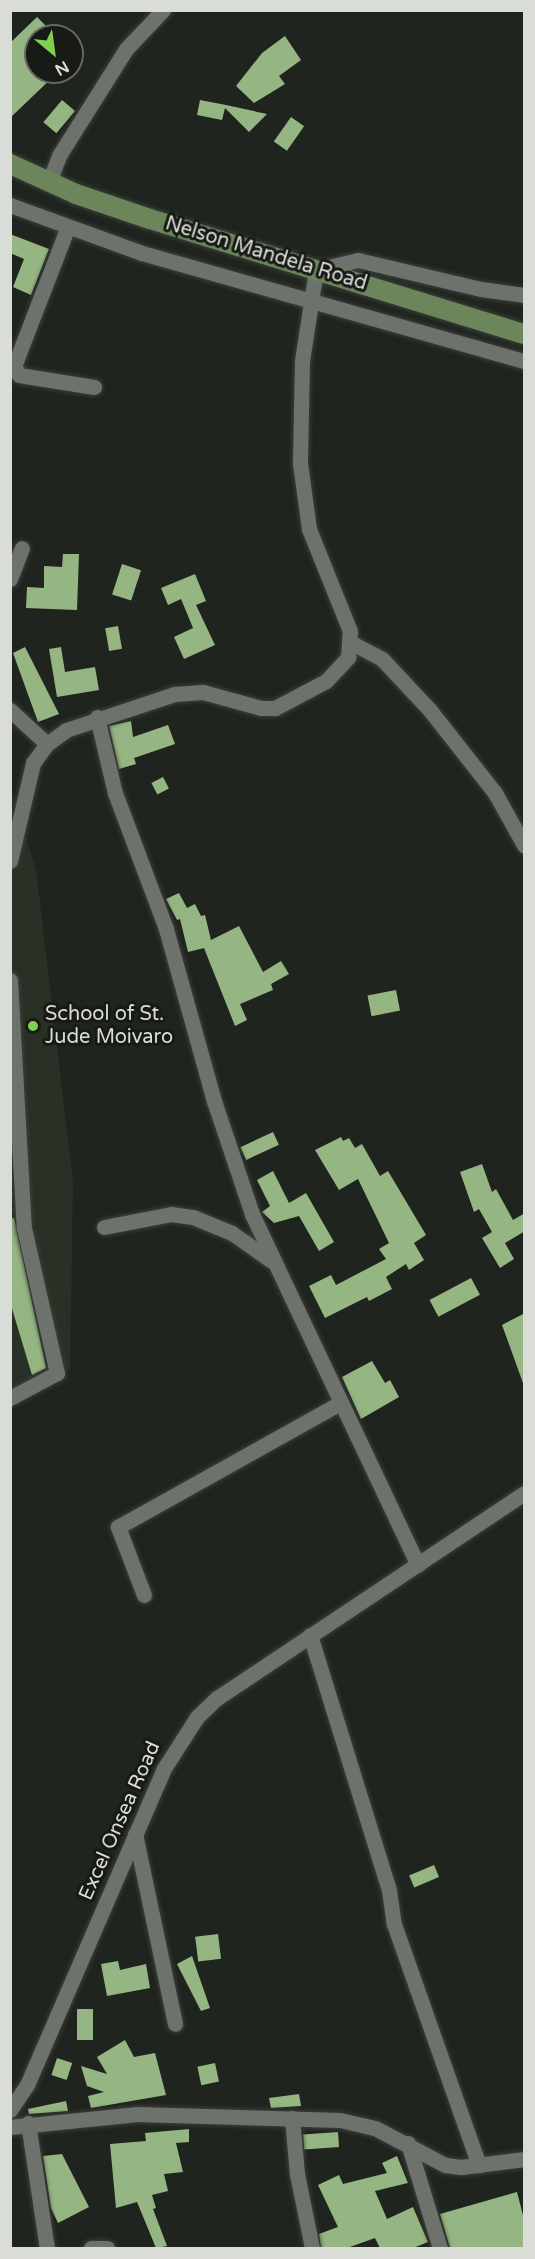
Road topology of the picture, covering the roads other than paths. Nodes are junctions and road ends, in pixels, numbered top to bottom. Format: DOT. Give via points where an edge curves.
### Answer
graph roads {
  1 [pos="163,10"];
  2 [pos="10,164"];
  3 [pos="49,182"];
  4 [pos="10,205"];
  5 [pos="67,229"];
  6 [pos="316,270"];
  7 [pos="525,295"];
  8 [pos="310,300"];
  9 [pos="525,334"];
  10 [pos="525,361"];
  11 [pos="94,387"];
  12 [pos="22,548"];
  13 [pos="10,579"];
  14 [pos="352,643"];
  15 [pos="10,710"];
  16 [pos="97,717"];
  17 [pos="47,744"];
  18 [pos="525,845"];
  19 [pos="10,861"];
  20 [pos="10,980"];
  21 [pos="104,1227"];
  22 [pos="272,1262"];
  23 [pos="10,1398"];
  24 [pos="340,1403"];
  25 [pos="525,1492"];
  26 [pos="418,1565"];
  27 [pos="144,1595"];
  28 [pos="310,1635"];
  29 [pos="135,1834"];
  30 [pos="175,2024"];
  31 [pos="10,2110"];
  32 [pos="292,2118"];
  33 [pos="28,2123"];
  34 [pos="10,2127"];
  35 [pos="408,2144"];
  36 [pos="525,2159"];
  37 [pos="480,2165"];
  38 [pos="47,2248"];
  39 [pos="91,2248"];
  40 [pos="107,2248"];
  41 [pos="312,2248"];
  42 [pos="440,2248"];
  1 -- 3 [label="street" via="126,49 60,154"];
  2 -- 3 [label="main road, Nelson Mandela Road"];
  3 -- 6 [label="main road, Nelson Mandela Road" via="150,219"];
  4 -- 5 [label="street"];
  5 -- 8 [label="street"];
  5 -- 11 [label="street" via="14,366 19,375"];
  6 -- 7 [label="street" via="358,260 481,289"];
  6 -- 8 [label="street"];
  6 -- 9 [label="main road, Nelson Mandela Road"];
  8 -- 10 [label="street"];
  8 -- 14 [label="street" via="302,360 300,463 309,529"];
  12 -- 13 [label="street"];
  14 -- 16 [label="street" via="340,669 274,708 203,692 174,694"];
  14 -- 18 [label="street" via="382,659 429,709 495,794"];
  15 -- 17 [label="street"];
  16 -- 17 [label="street" via="66,730"];
  16 -- 22 [label="street" via="115,793 166,929 226,1140"];
  17 -- 19 [label="street" via="29,773"];
  20 -- 23 [label="street" via="24,1228 57,1373"];
  21 -- 22 [label="street" via="171,1214 193,1217 232,1233"];
  22 -- 24 [label="street"];
  24 -- 26 [label="street"];
  24 -- 27 [label="street" via="118,1527"];
  25 -- 26 [label="street, Excel Onsea Road"];
  26 -- 28 [label="street, Excel Onsea Road"];
  28 -- 29 [label="street, Excel Onsea Road" via="217,1698 197,1717 163,1770"];
  28 -- 37 [label="street" via="389,1890 394,1924"];
  29 -- 30 [label="street"];
  29 -- 31 [label="street, Excel Onsea Road" via="27,2085"];
  32 -- 33 [label="street" via="137,2114"];
  32 -- 35 [label="street" via="358,2124"];
  32 -- 41 [label="street" via="297,2174"];
  33 -- 34 [label="street"];
  33 -- 38 [label="street"];
  35 -- 37 [label="street" via="445,2165"];
  35 -- 42 [label="street"];
  36 -- 37 [label="street"];
  39 -- 40 [label="street"];
}
